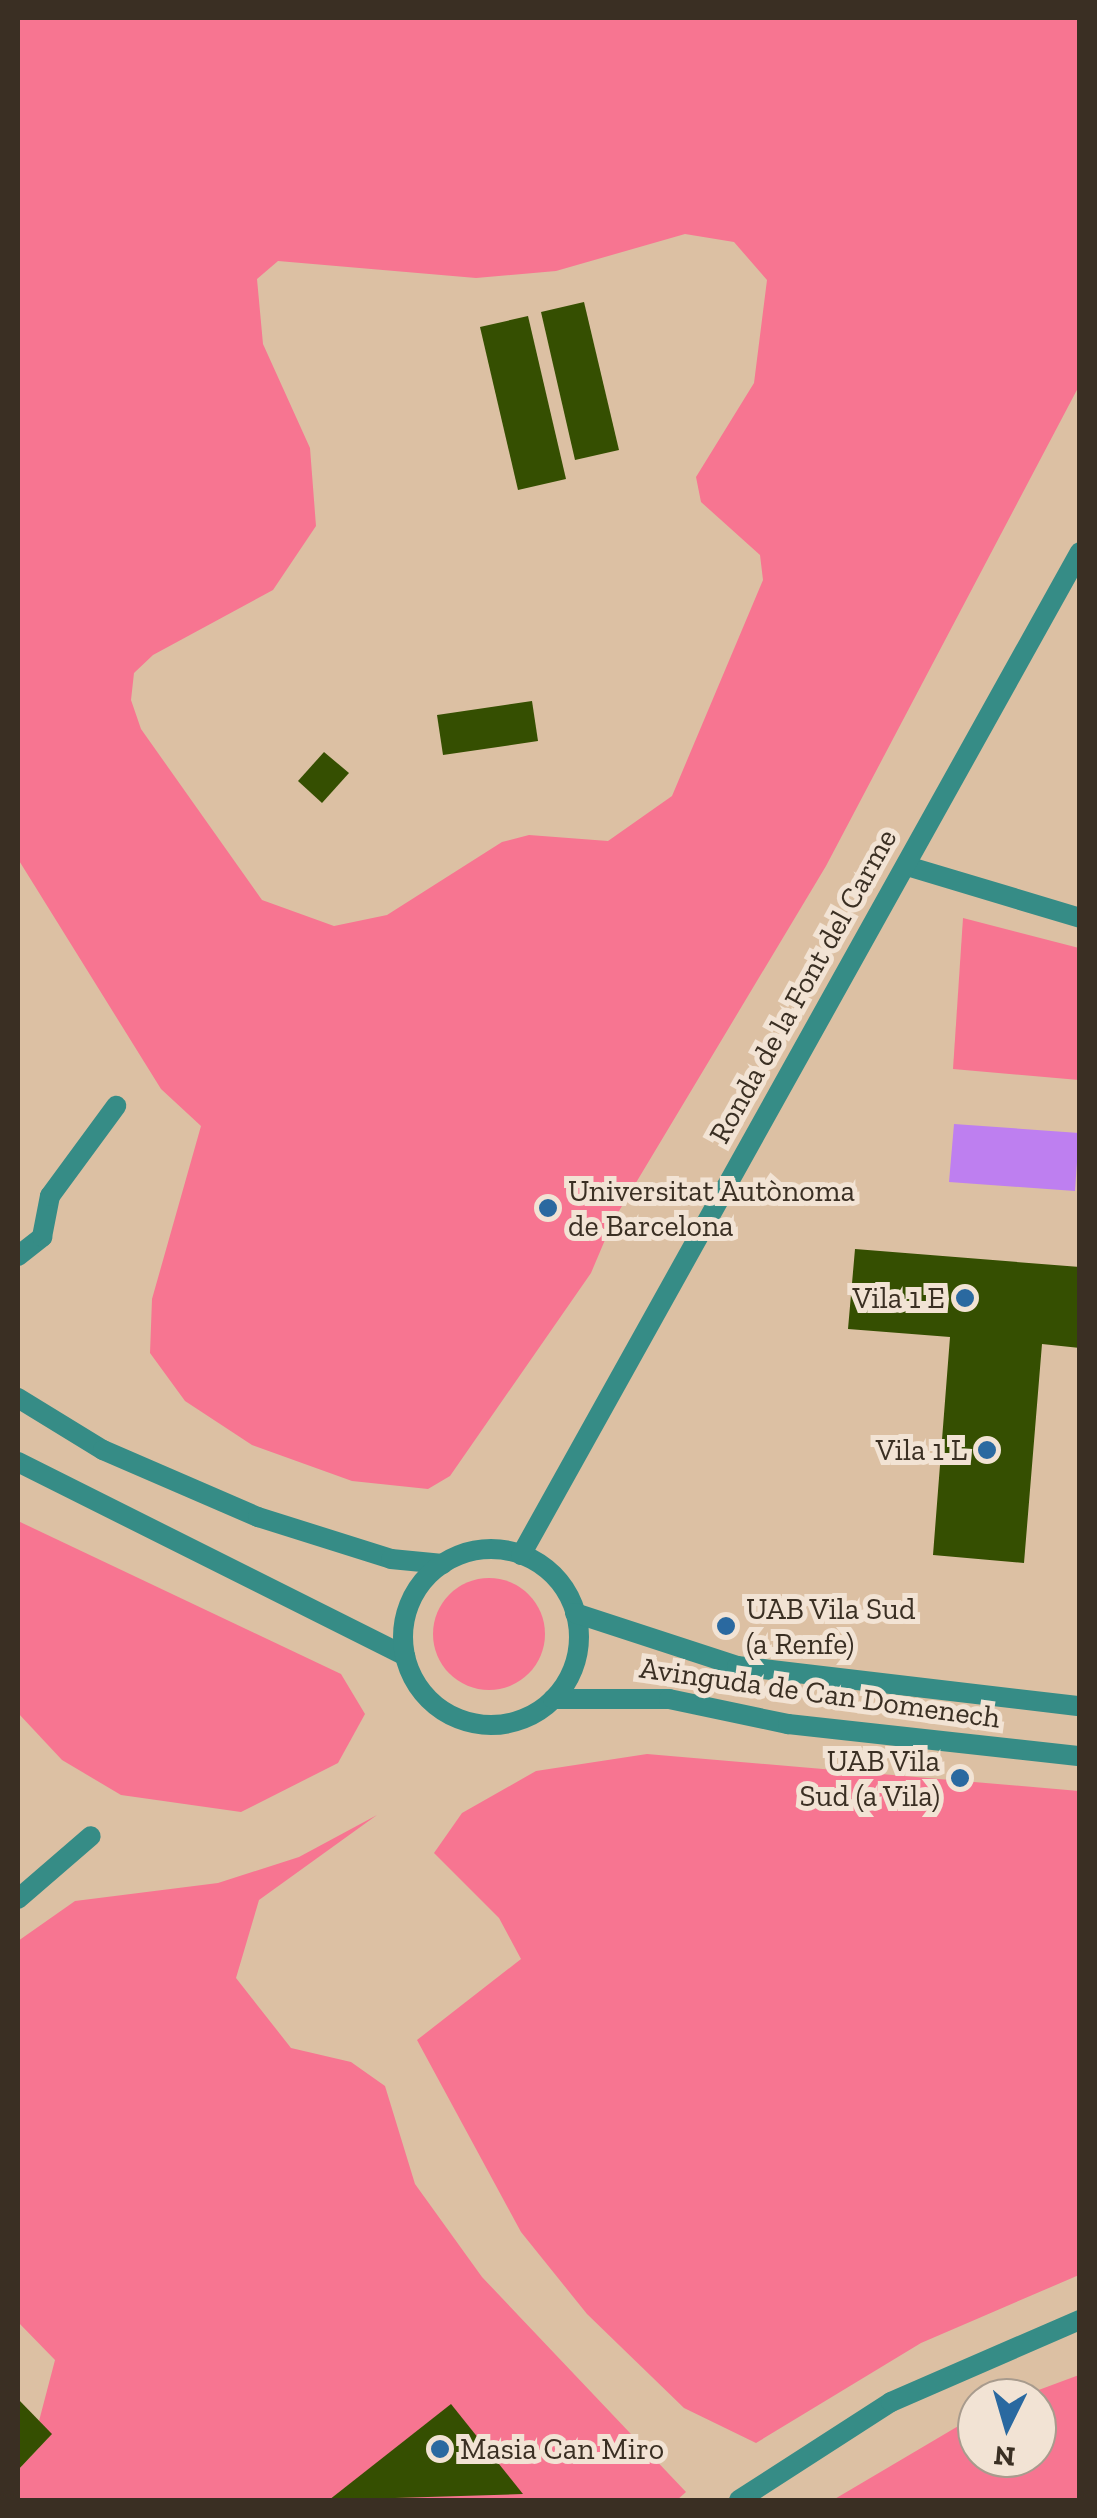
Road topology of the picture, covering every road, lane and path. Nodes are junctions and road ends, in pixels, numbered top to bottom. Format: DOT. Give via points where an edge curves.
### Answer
graph roads {
  1 [pos="1080,552"];
  2 [pos="906,866"];
  3 [pos="1080,918"];
  4 [pos="116,1106"];
  5 [pos="18,1256"];
  6 [pos="18,1398"];
  7 [pos="18,1462"];
  8 [pos="521,1555"];
  9 [pos="443,1564"];
  10 [pos="575,1613"];
  11 [pos="405,1656"];
  12 [pos="552,1700"];
  13 [pos="1080,1706"];
  14 [pos="1080,1756"];
  15 [pos="92,1836"];
  16 [pos="18,1899"];
  17 [pos="1080,2320"];
  18 [pos="739,2500"];
  1 -- 2 [label="street, Ronda de la Font del Carme"];
  2 -- 3 [label="street"];
  2 -- 8 [label="street, Ronda de la Font del Carme"];
  4 -- 5 [label="street" via="50,1196 42,1237"];
  6 -- 9 [label="street" via="102,1450 258,1517 390,1559"];
  7 -- 11 [label="street"];
  8 -- 9 [label="street" via="485,1550"];
  8 -- 10 [label="street" via="558,1580"];
  9 -- 11 [label="street" via="409,1604"];
  10 -- 12 [label="street" via="576,1659"];
  10 -- 13 [label="street, Avinguda de Can Domenech" via="737,1666"];
  11 -- 12 [label="street" via="423,1694 468,1722 512,1722"];
  12 -- 14 [label="street, Avinguda de Can Domenech" via="669,1699 788,1724"];
  15 -- 16 [label="street"];
  17 -- 18 [label="street" via="891,2402"];
}
